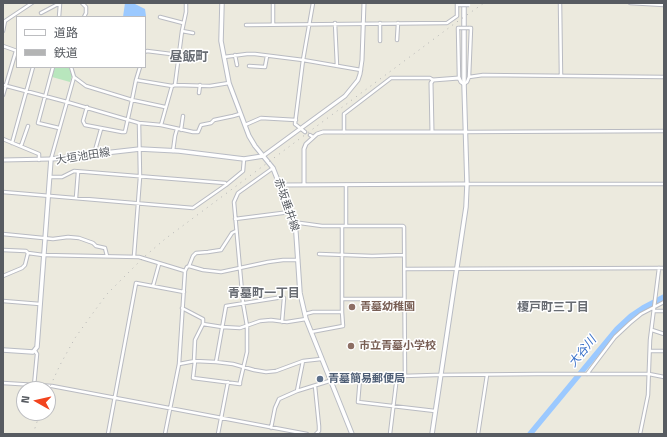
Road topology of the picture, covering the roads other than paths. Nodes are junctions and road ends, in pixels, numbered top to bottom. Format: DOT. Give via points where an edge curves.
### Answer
graph roads {
  1 [pos="32,3"];
  2 [pos="60,3"];
  3 [pos="82,3"];
  4 [pos="186,3"];
  5 [pos="222,3"];
  6 [pos="273,3"];
  7 [pos="313,3"];
  8 [pos="364,3"];
  9 [pos="464,3"];
  10 [pos="560,3"];
  11 [pos="630,3"];
  12 [pos="457,4"];
  13 [pos="470,4"];
  14 [pos="664,5"];
  15 [pos="41,12"];
  16 [pos="59,16"];
  17 [pos="84,16"];
  18 [pos="160,17"];
  19 [pos="183,23"];
  20 [pos="310,23"];
  21 [pos="335,23"];
  22 [pos="363,23"];
  23 [pos="380,23"];
  24 [pos="398,23"];
  25 [pos="273,24"];
  26 [pos="246,25"];
  27 [pos="3,31"];
  28 [pos="182,31"];
  29 [pos="193,33"];
  30 [pos="397,40"];
  31 [pos="380,41"];
  32 [pos="3,46"];
  33 [pos="16,51"];
  34 [pos="146,52"];
  35 [pos="179,55"];
  36 [pos="235,55"];
  37 [pos="267,56"];
  38 [pos="224,57"];
  39 [pos="303,60"];
  40 [pos="236,65"];
  41 [pos="249,66"];
  42 [pos="337,66"];
  43 [pos="33,68"];
  44 [pos="53,68"];
  45 [pos="71,68"];
  46 [pos="140,68"];
  47 [pos="361,70"];
  48 [pos="561,76"];
  49 [pos="74,77"];
  50 [pos="469,77"];
  51 [pos="664,77"];
  52 [pos="459,78"];
  53 [pos="136,80"];
  54 [pos="432,80"];
  55 [pos="229,83"];
  56 [pos="464,84"];
  57 [pos="4,85"];
  58 [pos="173,85"];
  59 [pos="200,85"];
  60 [pos="27,91"];
  61 [pos="199,92"];
  62 [pos="3,95"];
  63 [pos="45,96"];
  64 [pos="132,100"];
  65 [pos="67,102"];
  66 [pos="165,107"];
  67 [pos="87,108"];
  68 [pos="240,114"];
  69 [pos="183,116"];
  70 [pos="128,119"];
  71 [pos="296,120"];
  72 [pos="139,123"];
  73 [pos="161,125"];
  74 [pos="245,125"];
  75 [pos="28,126"];
  76 [pos="59,128"];
  77 [pos="100,129"];
  78 [pos="177,129"];
  79 [pos="300,129"];
  80 [pos="181,130"];
  81 [pos="664,131"];
  82 [pos="304,132"];
  83 [pos="344,132"];
  84 [pos="432,132"];
  85 [pos="466,132"];
  86 [pos="310,135"];
  87 [pos="313,137"];
  88 [pos="3,139"];
  89 [pos="12,143"];
  90 [pos="21,146"];
  91 [pos="140,149"];
  92 [pos="173,151"];
  93 [pos="94,154"];
  94 [pos="263,156"];
  95 [pos="51,159"];
  96 [pos="244,159"];
  97 [pos="3,160"];
  98 [pos="40,160"];
  99 [pos="273,168"];
  100 [pos="78,172"];
  101 [pos="140,177"];
  102 [pos="50,178"];
  103 [pos="467,184"];
  104 [pos="664,184"];
  105 [pos="226,185"];
  106 [pos="280,185"];
  107 [pos="304,185"];
  108 [pos="346,185"];
  109 [pos="3,192"];
  110 [pos="48,196"];
  111 [pos="76,198"];
  112 [pos="138,203"];
  113 [pos="290,212"];
  114 [pos="235,219"];
  115 [pos="295,224"];
  116 [pos="342,226"];
  117 [pos="346,226"];
  118 [pos="236,231"];
  119 [pos="3,234"];
  120 [pos="45,238"];
  121 [pos="3,250"];
  122 [pos="28,253"];
  123 [pos="318,254"];
  124 [pos="43,255"];
  125 [pos="342,255"];
  126 [pos="404,255"];
  127 [pos="107,256"];
  128 [pos="134,256"];
  129 [pos="298,260"];
  130 [pos="159,264"];
  131 [pos="189,266"];
  132 [pos="240,268"];
  133 [pos="659,268"];
  134 [pos="664,268"];
  135 [pos="405,269"];
  136 [pos="457,269"];
  137 [pos="185,271"];
  138 [pos="3,276"];
  139 [pos="153,286"];
  140 [pos="184,292"];
  141 [pos="404,299"];
  142 [pos="342,300"];
  143 [pos="3,301"];
  144 [pos="664,302"];
  145 [pos="243,303"];
  146 [pos="40,304"];
  147 [pos="182,308"];
  148 [pos="654,308"];
  149 [pos="664,311"];
  150 [pos="342,312"];
  151 [pos="305,317"];
  152 [pos="282,322"];
  153 [pos="203,324"];
  154 [pos="247,326"];
  155 [pos="221,327"];
  156 [pos="652,330"];
  157 [pos="310,332"];
  158 [pos="664,334"];
  159 [pos="3,350"];
  160 [pos="35,350"];
  161 [pos="650,351"];
  162 [pos="664,351"];
  163 [pos="321,359"];
  164 [pos="195,361"];
  165 [pos="303,361"];
  166 [pos="216,362"];
  167 [pos="179,364"];
  168 [pos="244,367"];
  169 [pos="586,374"];
  170 [pos="649,374"];
  171 [pos="440,375"];
  172 [pos="487,375"];
  173 [pos="397,376"];
  174 [pos="405,376"];
  175 [pos="664,376"];
  176 [pos="360,378"];
  177 [pos="331,380"];
  178 [pos="34,381"];
  179 [pos="228,382"];
  180 [pos="3,383"];
  181 [pos="16,384"];
  182 [pos="315,386"];
  183 [pos="56,387"];
  184 [pos="297,391"];
  185 [pos="114,398"];
  186 [pos="394,406"];
  187 [pos="170,408"];
  188 [pos="435,411"];
  189 [pos="221,418"];
  190 [pos="271,428"];
  191 [pos="108,434"];
  192 [pos="165,434"];
  193 [pos="218,434"];
  194 [pos="307,434"];
  195 [pos="316,434"];
  196 [pos="352,434"];
  197 [pos="390,434"];
  198 [pos="432,434"];
  199 [pos="478,434"];
  200 [pos="640,434"];
  1 -- 27 [label="street" via="5,21"];
  2 -- 15 [label="street"];
  2 -- 16 [label="street"];
  3 -- 17 [label="street" via="86,7"];
  4 -- 19 [label="street"];
  5 -- 38 [label="main road, 赤坂垂井線" via="221,35"];
  6 -- 25 [label="street"];
  7 -- 20 [label="street"];
  8 -- 22 [label="street"];
  9 -- 56 [label="main road"];
  10 -- 48 [label="street"];
  11 -- 14 [label="street"];
  12 -- 13 [label="street, bridge"];
  12 -- 24 [label="street" via="458,16 447,23"];
  18 -- 19 [label="street"];
  19 -- 28 [label="street"];
  20 -- 21 [label="street"];
  20 -- 25 [label="street"];
  20 -- 39 [label="street"];
  21 -- 22 [label="street"];
  21 -- 42 [label="street"];
  22 -- 23 [label="street"];
  22 -- 47 [label="street"];
  23 -- 24 [label="street"];
  23 -- 31 [label="street"];
  24 -- 30 [label="street"];
  25 -- 26 [label="street"];
  28 -- 29 [label="street"];
  28 -- 35 [label="street"];
  32 -- 33 [label="street"];
  33 -- 57 [label="street"];
  34 -- 35 [label="street"];
  35 -- 58 [label="street"];
  36 -- 37 [label="street"];
  36 -- 38 [label="street"];
  36 -- 40 [label="street"];
  37 -- 39 [label="street"];
  37 -- 41 [label="street" via="265,67"];
  38 -- 55 [label="main road, 赤坂垂井線"];
  39 -- 42 [label="street"];
  39 -- 71 [label="street"];
  42 -- 47 [label="street"];
  43 -- 60 [label="street"];
  44 -- 63 [label="street"];
  45 -- 49 [label="street"];
  46 -- 53 [label="street"];
  47 -- 79 [label="street" via="358,80 344,96"];
  48 -- 50 [label="street"];
  48 -- 51 [label="street"];
  49 -- 64 [label="street" via="86,86"];
  49 -- 65 [label="street"];
  50 -- 52 [label="street, bridge" via="470,28 458,28"];
  50 -- 56 [label="street"];
  52 -- 54 [label="street"];
  52 -- 56 [label="street"];
  53 -- 58 [label="street"];
  53 -- 64 [label="street"];
  54 -- 83 [label="street" via="391,78 344,114"];
  54 -- 84 [label="street"];
  55 -- 59 [label="street" via="218,86"];
  55 -- 68 [label="main road, 赤坂垂井線"];
  56 -- 85 [label="main road"];
  57 -- 60 [label="street"];
  57 -- 62 [label="street"];
  58 -- 59 [label="street"];
  58 -- 66 [label="street"];
  59 -- 61 [label="street"];
  60 -- 63 [label="street"];
  60 -- 89 [label="street"];
  63 -- 65 [label="street"];
  63 -- 76 [label="street" via="38,123"];
  64 -- 66 [label="street"];
  64 -- 70 [label="street"];
  65 -- 67 [label="street"];
  65 -- 76 [label="street"];
  66 -- 73 [label="street"];
  67 -- 70 [label="street"];
  67 -- 77 [label="street" via="83,121 85,125"];
  68 -- 74 [label="main road, 赤坂垂井線"];
  68 -- 80 [label="street" via="200,125 198,132"];
  69 -- 80 [label="street"];
  70 -- 72 [label="street"];
  70 -- 77 [label="street" via="125,132"];
  71 -- 74 [label="street" via="261,118"];
  71 -- 79 [label="street" via="295,124"];
  72 -- 73 [label="street"];
  72 -- 91 [label="street"];
  73 -- 78 [label="street"];
  74 -- 94 [label="main road, 赤坂垂井線" via="251,140"];
  75 -- 90 [label="street"];
  76 -- 95 [label="street"];
  77 -- 93 [label="street"];
  78 -- 80 [label="street"];
  78 -- 92 [label="street"];
  79 -- 82 [label="street"];
  79 -- 94 [label="street"];
  81 -- 85 [label="street"];
  83 -- 84 [label="street"];
  83 -- 87 [label="street" via="323,132"];
  84 -- 85 [label="street"];
  85 -- 103 [label="main road"];
  86 -- 87 [label="street"];
  87 -- 107 [label="street" via="304,149"];
  88 -- 89 [label="street"];
  89 -- 90 [label="street"];
  90 -- 98 [label="street" via="39,154"];
  91 -- 92 [label="main road, 大垣池田線"];
  91 -- 93 [label="main road, 大垣池田線"];
  91 -- 101 [label="street"];
  92 -- 96 [label="main road, 大垣池田線"];
  93 -- 95 [label="main road, 大垣池田線"];
  94 -- 96 [label="main road, 大垣池田線"];
  94 -- 99 [label="main road, 赤坂垂井線"];
  95 -- 98 [label="street"];
  95 -- 102 [label="main road, 大垣池田線"];
  96 -- 105 [label="street" via="243,171"];
  97 -- 98 [label="street"];
  99 -- 106 [label="main road, 赤坂垂井線"];
  99 -- 114 [label="street" via="238,193 234,202"];
  100 -- 101 [label="street"];
  100 -- 102 [label="street"];
  100 -- 111 [label="street"];
  101 -- 105 [label="street"];
  101 -- 112 [label="street"];
  102 -- 110 [label="main road, 大垣池田線"];
  103 -- 104 [label="street"];
  103 -- 108 [label="street"];
  103 -- 136 [label="main road"];
  105 -- 112 [label="street" via="193,208"];
  106 -- 107 [label="street"];
  106 -- 113 [label="main road, 赤坂垂井線"];
  107 -- 108 [label="street"];
  108 -- 117 [label="street"];
  109 -- 110 [label="street"];
  110 -- 111 [label="street"];
  110 -- 120 [label="main road, 大垣池田線"];
  111 -- 112 [label="street"];
  112 -- 128 [label="street"];
  113 -- 114 [label="street"];
  113 -- 115 [label="main road, 赤坂垂井線"];
  114 -- 118 [label="street"];
  115 -- 116 [label="street"];
  115 -- 129 [label="main road, 赤坂垂井線"];
  116 -- 117 [label="street"];
  116 -- 125 [label="street"];
  117 -- 126 [label="street" via="403,226"];
  118 -- 131 [label="street" via="232,233 222,250 196,253"];
  118 -- 132 [label="street"];
  119 -- 120 [label="street"];
  120 -- 124 [label="main road, 大垣池田線"];
  120 -- 127 [label="street" via="79,238 106,248"];
  121 -- 122 [label="street"];
  122 -- 124 [label="street"];
  122 -- 138 [label="street" via="22,268"];
  123 -- 125 [label="street"];
  124 -- 127 [label="street"];
  124 -- 146 [label="main road, 大垣池田線"];
  125 -- 126 [label="street"];
  125 -- 142 [label="street"];
  126 -- 135 [label="street"];
  127 -- 128 [label="street"];
  128 -- 130 [label="street"];
  129 -- 132 [label="street" via="276,261"];
  129 -- 151 [label="main road, 赤坂垂井線" via="300,293"];
  130 -- 137 [label="street"];
  130 -- 139 [label="street"];
  131 -- 132 [label="street" via="221,272"];
  131 -- 137 [label="street"];
  132 -- 145 [label="street"];
  133 -- 134 [label="street"];
  133 -- 136 [label="street"];
  133 -- 148 [label="street"];
  135 -- 136 [label="street"];
  135 -- 141 [label="street"];
  136 -- 171 [label="main road"];
  137 -- 140 [label="street"];
  139 -- 140 [label="street"];
  139 -- 185 [label="street" via="136,283"];
  140 -- 147 [label="street"];
  141 -- 142 [label="street"];
  141 -- 174 [label="street"];
  142 -- 150 [label="street"];
  143 -- 146 [label="street"];
  144 -- 148 [label="street"];
  145 -- 152 [label="street" via="284,298"];
  145 -- 154 [label="street"];
  145 -- 155 [label="street" via="226,306"];
  146 -- 160 [label="main road, 大垣池田線"];
  147 -- 153 [label="street" via="203,319"];
  147 -- 167 [label="street"];
  148 -- 149 [label="street"];
  148 -- 156 [label="street"];
  148 -- 169 [label="street" via="642,314 615,337"];
  150 -- 151 [label="street" via="313,312"];
  150 -- 157 [label="street" via="342,326"];
  151 -- 152 [label="street"];
  151 -- 157 [label="main road, 赤坂垂井線"];
  152 -- 154 [label="street" via="260,321"];
  153 -- 155 [label="street"];
  153 -- 164 [label="street" via="195,340"];
  154 -- 155 [label="street"];
  154 -- 168 [label="street"];
  155 -- 166 [label="street"];
  156 -- 158 [label="street"];
  156 -- 161 [label="street"];
  157 -- 163 [label="main road, 赤坂垂井線"];
  159 -- 160 [label="main road"];
  160 -- 178 [label="street" via="37,354"];
  161 -- 162 [label="street"];
  161 -- 170 [label="street"];
  163 -- 165 [label="street"];
  163 -- 177 [label="main road, 赤坂垂井線"];
  164 -- 166 [label="street"];
  164 -- 167 [label="street"];
  164 -- 179 [label="street" via="193,378"];
  165 -- 168 [label="street" via="276,371"];
  165 -- 184 [label="street"];
  166 -- 168 [label="street"];
  167 -- 187 [label="street"];
  168 -- 179 [label="street" via="240,384"];
  169 -- 170 [label="street"];
  169 -- 172 [label="street"];
  170 -- 175 [label="street"];
  170 -- 200 [label="street" via="648,395"];
  171 -- 172 [label="street"];
  171 -- 174 [label="street"];
  171 -- 188 [label="main road"];
  172 -- 199 [label="street"];
  173 -- 174 [label="street"];
  173 -- 176 [label="street"];
  173 -- 186 [label="street"];
  176 -- 177 [label="street"];
  176 -- 186 [label="street" via="358,402"];
  177 -- 182 [label="street"];
  177 -- 196 [label="main road, 赤坂垂井線"];
  179 -- 189 [label="street"];
  180 -- 181 [label="street"];
  182 -- 184 [label="street"];
  182 -- 195 [label="street" via="319,426"];
  183 -- 185 [label="street"];
  184 -- 190 [label="street" via="279,399"];
  185 -- 187 [label="street"];
  185 -- 191 [label="street"];
  186 -- 188 [label="street"];
  186 -- 197 [label="street"];
  187 -- 189 [label="street"];
  187 -- 192 [label="street"];
  188 -- 198 [label="main road"];
  189 -- 190 [label="street"];
  189 -- 193 [label="street"];
  190 -- 194 [label="street"];
}
